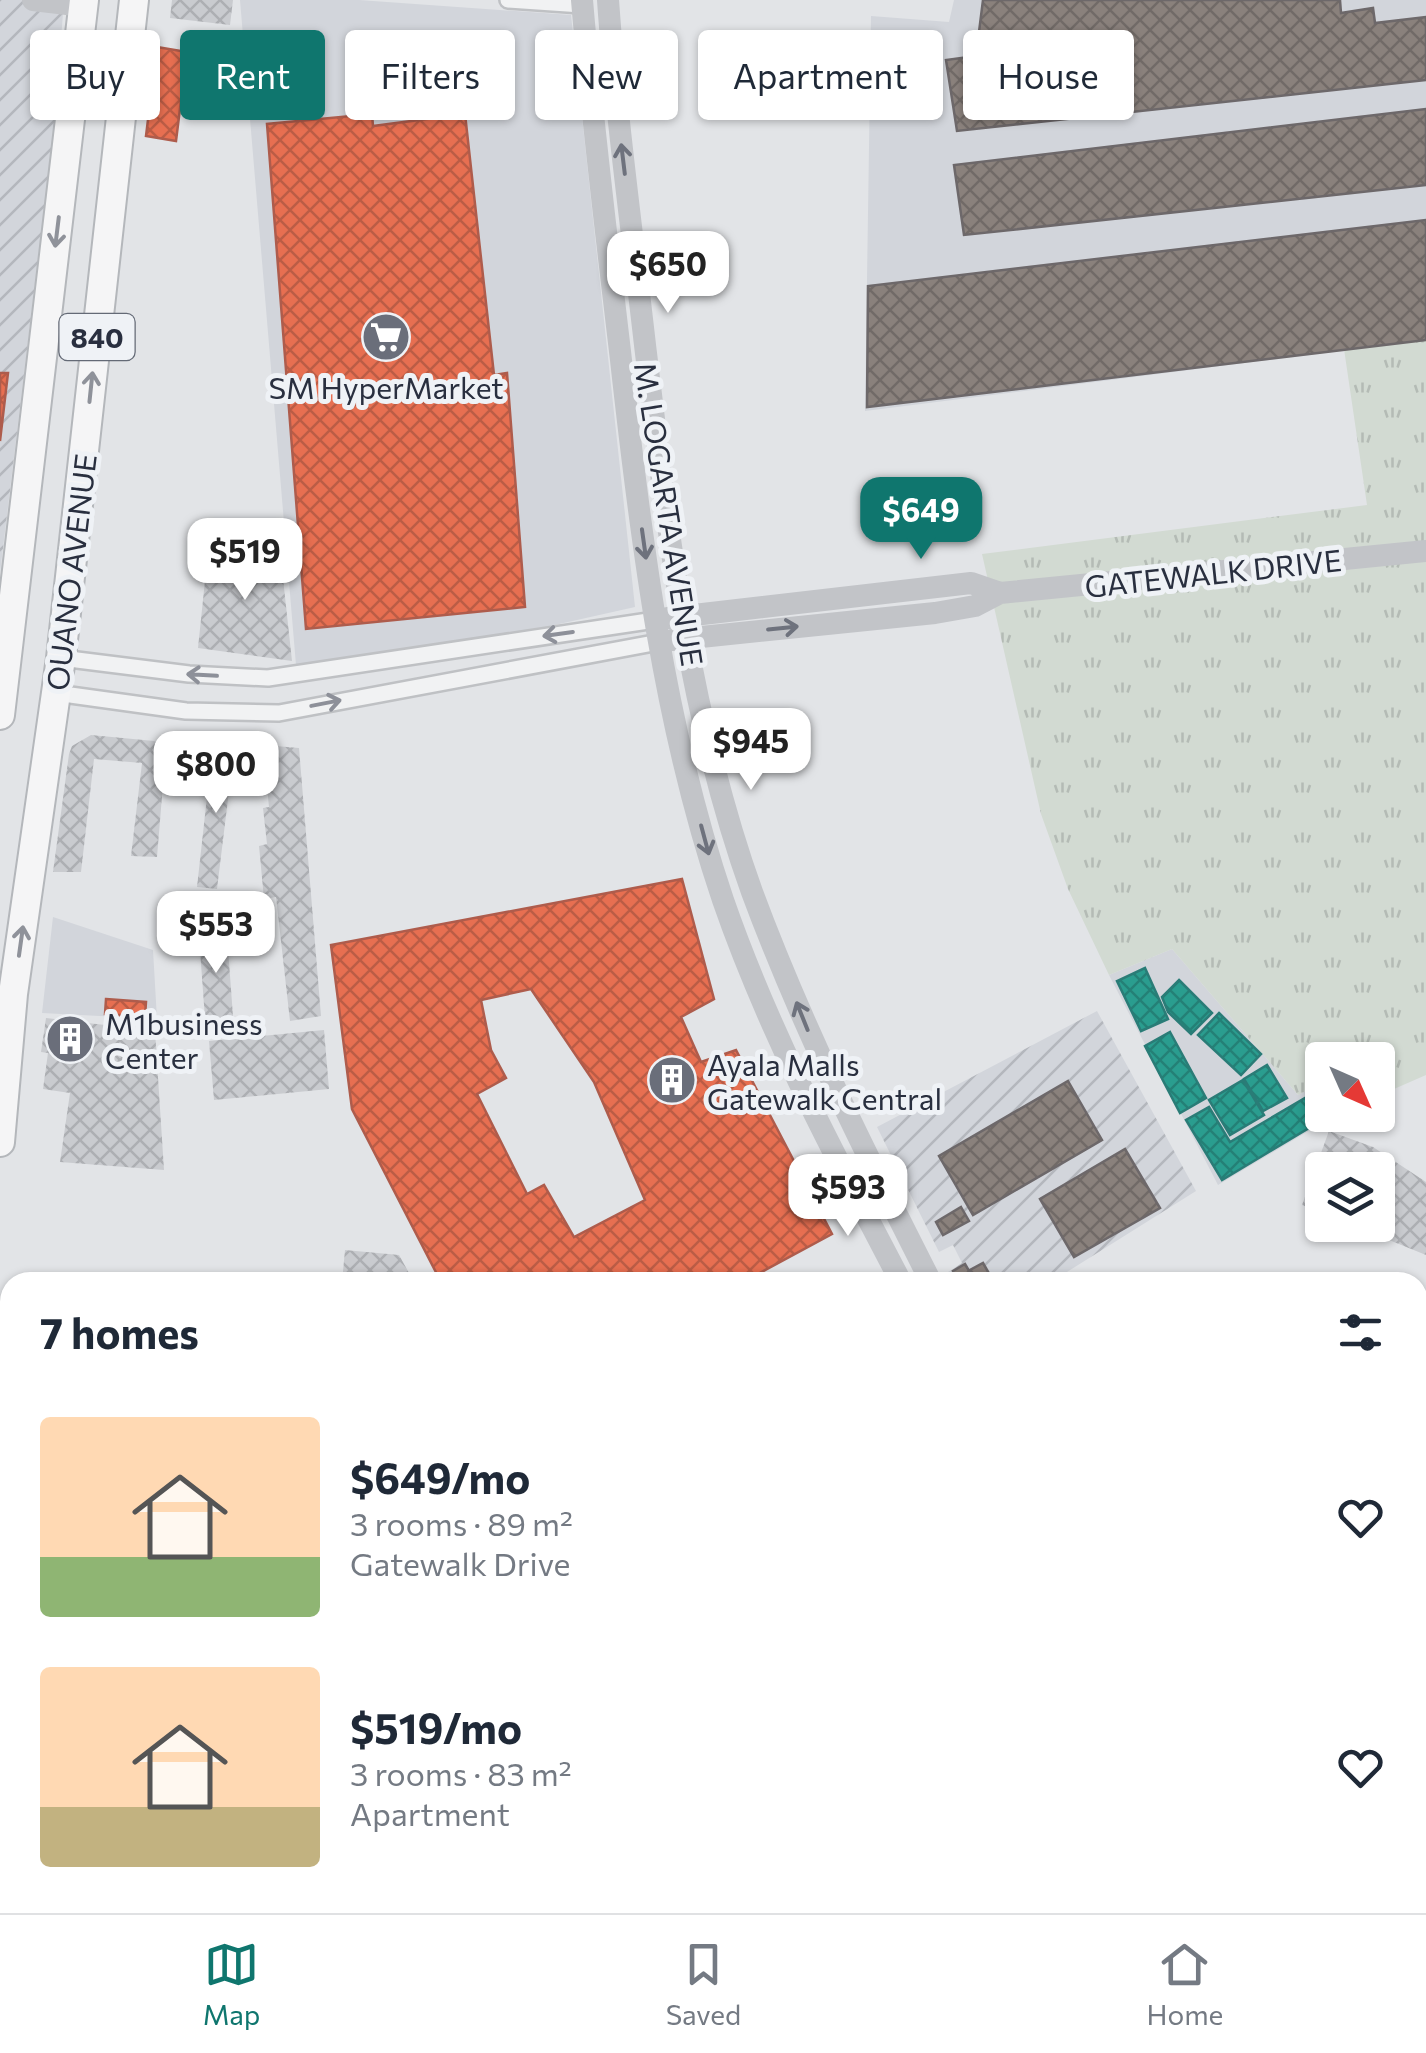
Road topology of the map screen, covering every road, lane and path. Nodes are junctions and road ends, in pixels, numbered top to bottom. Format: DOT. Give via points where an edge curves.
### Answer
graph roads {
  1 [pos="33,0"];
  2 [pos="134,0"];
  3 [pos="508,0"];
  4 [pos="608,0"];
  5 [pos="84,3"];
  6 [pos="582,3"];
  7 [pos="1426,551"];
  8 [pos="684,626"];
  9 [pos="657,631"];
  10 [pos="438,651"];
  11 [pos="61,658"];
  12 [pos="443,680"];
  13 [pos="56,693"];
  14 [pos="0,714"];
  15 [pos="752,890"];
  16 [pos="723,898"];
  17 [pos="0,1142"];
  18 [pos="896,1272"];
  19 [pos="925,1272"];
  1 -- 5 [label="main road"];
  11 -- 2 [label="highway, OUANO AVENUE / 840, one-way"];
  3 -- 6 [label="street"];
  8 -- 4 [label="main road, M. LOGARTA AVENUE, one-way" via="659,464"];
  5 -- 14 [label="highway, OUANO AVENUE / 840, one-way"];
  6 -- 9 [label="main road, M. LOGARTA AVENUE, one-way"];
  7 -- 8 [label="main road, GATEWALK DRIVE" via="1000,593 975,606 935,613"];
  8 -- 9 [label="main road, GATEWALK DRIVE"];
  8 -- 15 [label="main road, M. LOGARTA AVENUE"];
  9 -- 10 [label="street, one-way"];
  9 -- 12 [label="street"];
  9 -- 16 [label="main road, M. LOGARTA AVENUE, one-way"];
  10 -- 11 [label="street, one-way" via="268,678"];
  10 -- 12 [label="street"];
  11 -- 13 [label="highway, OUANO AVENUE / 840"];
  13 -- 12 [label="street, one-way" via="186,711 280,713"];
  17 -- 13 [label="highway, OUANO AVENUE / 840, one-way" via="13,994"];
  15 -- 16 [label="main road"];
  19 -- 15 [label="main road, M. LOGARTA AVENUE, one-way" via="845,1114"];
  16 -- 18 [label="main road, M. LOGARTA AVENUE" via="788,1061"];
}
